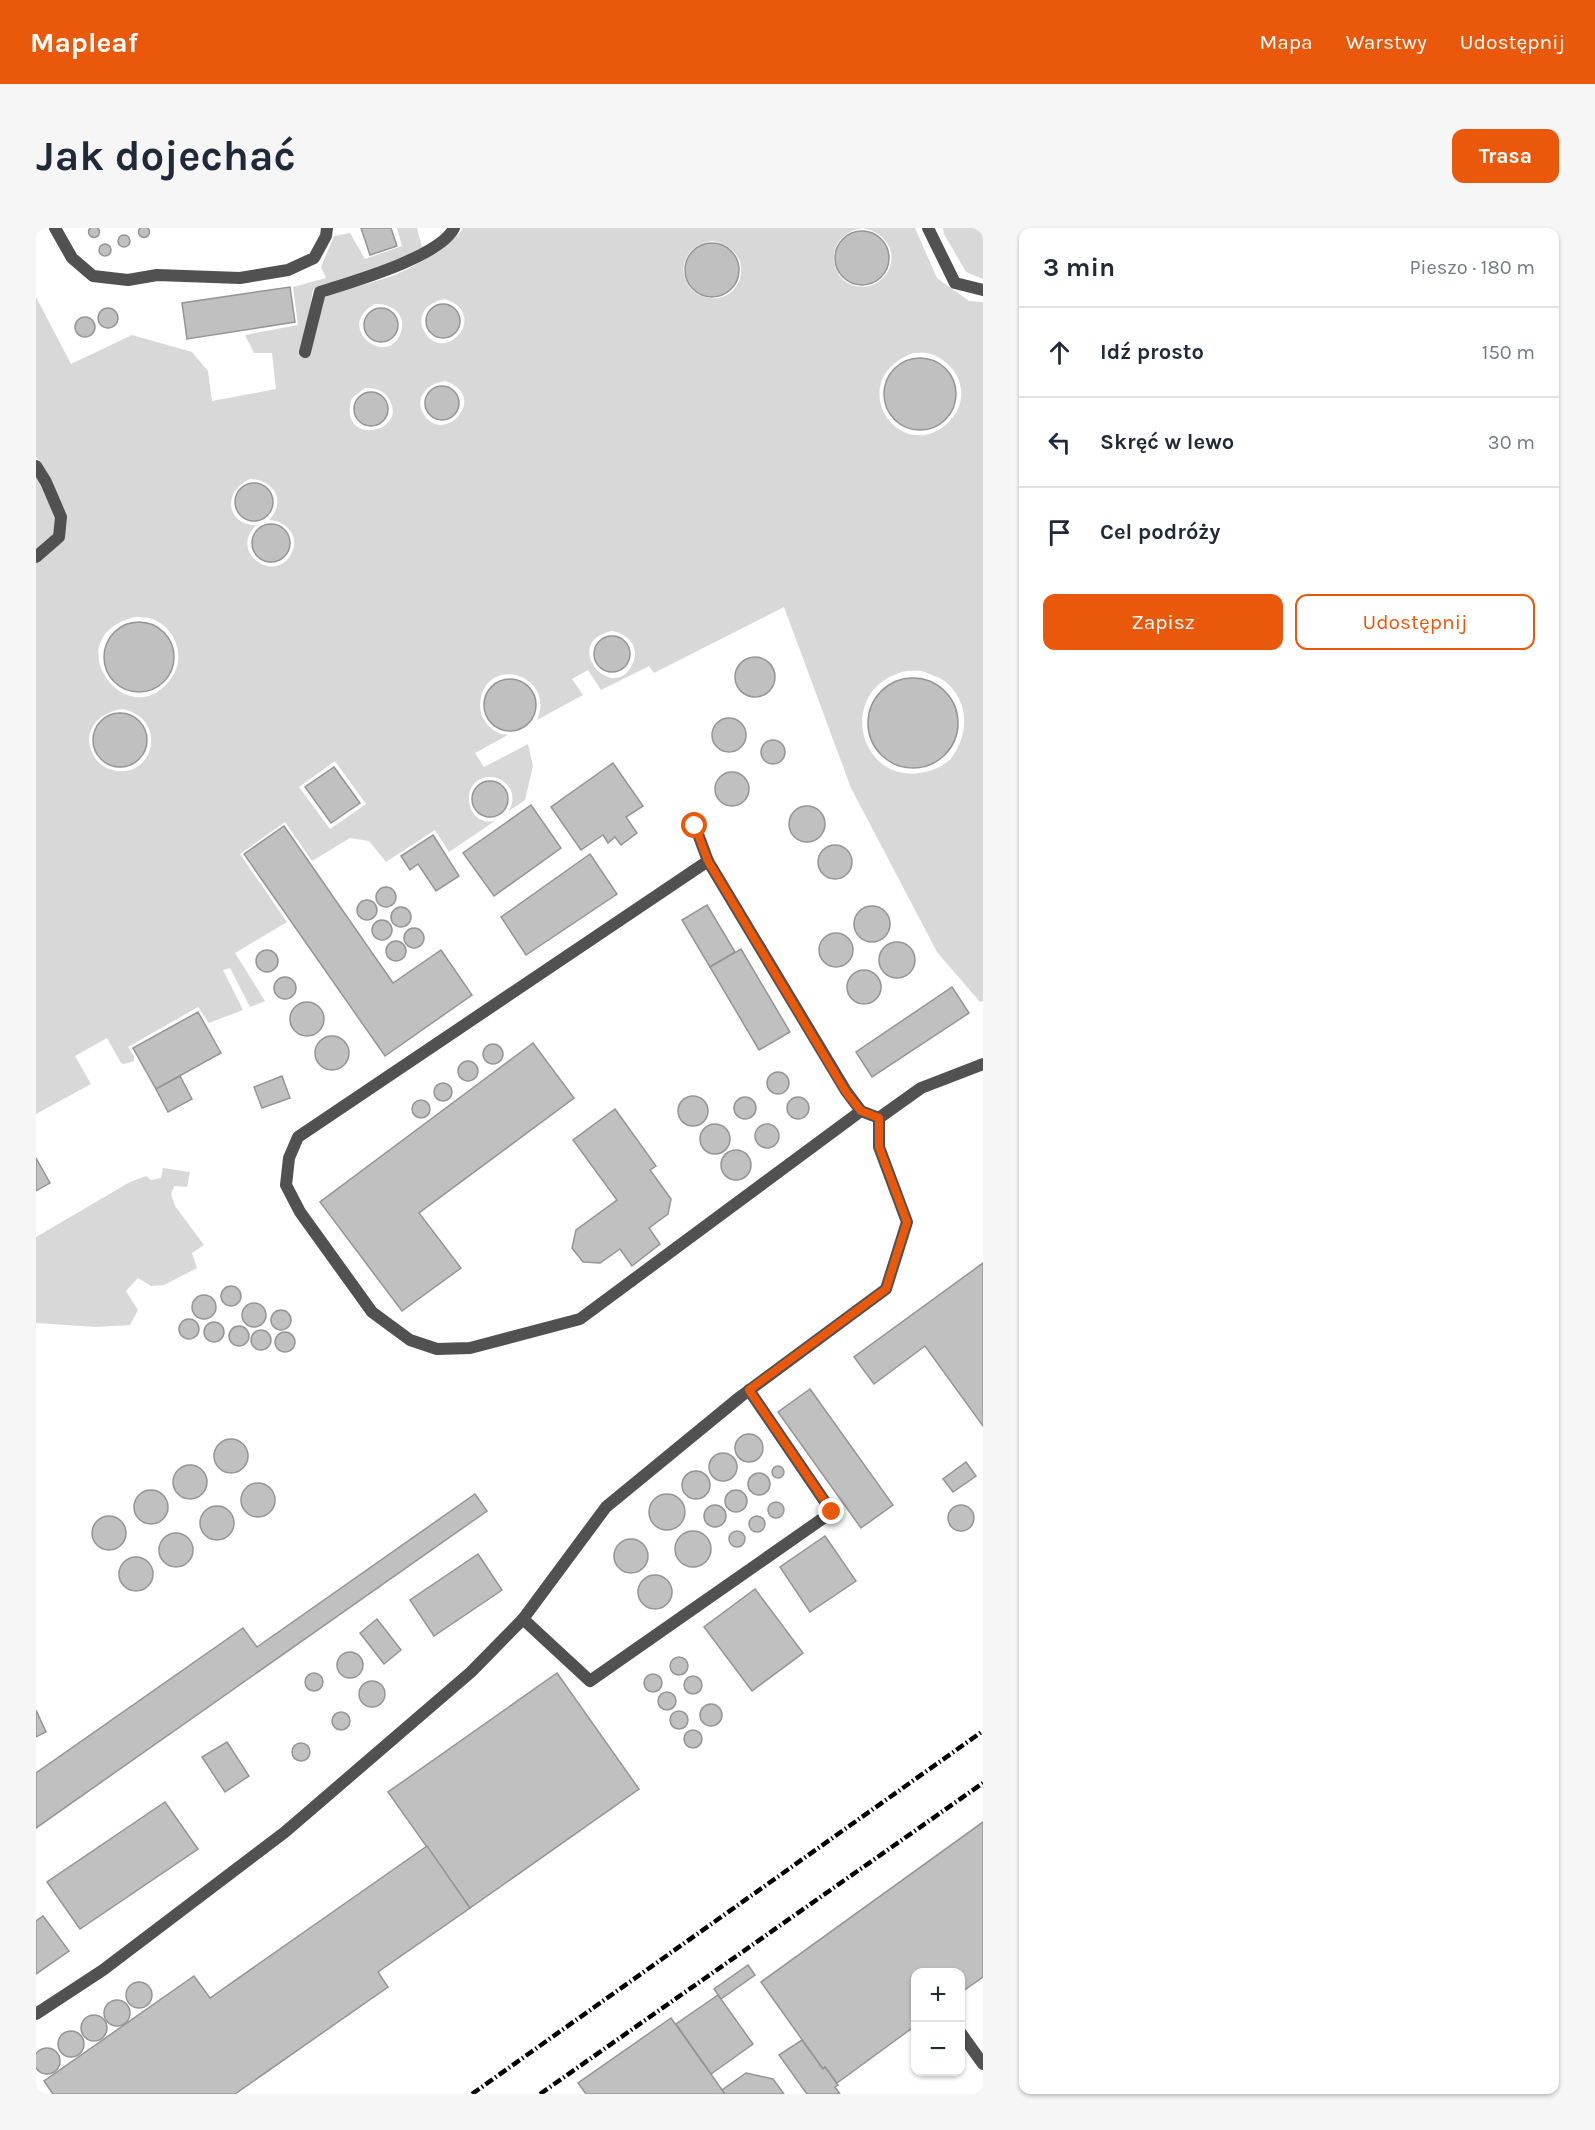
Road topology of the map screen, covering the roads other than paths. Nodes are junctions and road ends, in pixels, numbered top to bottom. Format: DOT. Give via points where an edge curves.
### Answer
graph roads {
  1 [pos="56,228"];
  2 [pos="327,228"];
  3 [pos="454,228"];
  4 [pos="928,228"];
  5 [pos="983,290"];
  6 [pos="305,352"];
  7 [pos="36,466"];
  8 [pos="36,557"];
  9 [pos="695,826"];
  10 [pos="708,861"];
  11 [pos="983,1064"];
  12 [pos="861,1111"];
  13 [pos="879,1118"];
  14 [pos="749,1390"];
  15 [pos="523,1618"];
  16 [pos="36,2014"];
  17 [pos="965,2039"];
  18 [pos="983,2064"];
  1 -- 2 [label="lane" via="72,258 93,276 128,280 157,275 240,278 288,270 314,258"];
  3 -- 6 [label="lane" via="429,250 389,271 320,292"];
  4 -- 5 [label="lane" via="955,283"];
  7 -- 8 [label="lane" via="61,517 59,537"];
  9 -- 10 [label="lane"];
  10 -- 12 [label="lane"];
  10 -- 12 [label="lane" via="298,1137 289,1158 286,1185 300,1212 372,1312 410,1340 437,1350 470,1348 580,1319"];
  11 -- 13 [label="lane" via="921,1088"];
  12 -- 13 [label="lane"];
  13 -- 14 [label="lane" via="879,1147 907,1222 886,1289"];
  14 -- 15 [label="lane" via="606,1507"];
  14 -- 15 [label="lane" via="832,1512 590,1681"];
  15 -- 16 [label="lane" via="471,1672 285,1832 103,1970"];
  17 -- 18 [label="lane"];
}
